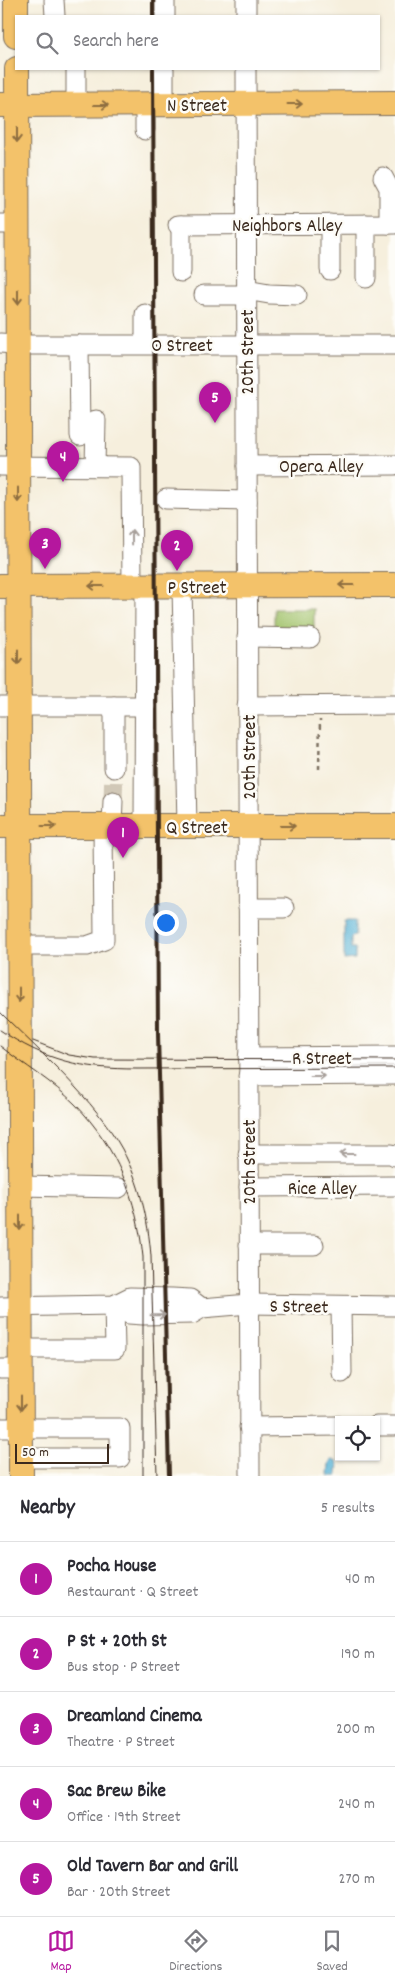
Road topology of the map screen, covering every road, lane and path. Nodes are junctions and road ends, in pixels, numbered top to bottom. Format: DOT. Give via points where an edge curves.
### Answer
graph roads {
  1 [pos="16,0"];
  2 [pos="54,0"];
  3 [pos="165,0"];
  4 [pos="246,0"];
  5 [pos="16,15"];
  6 [pos="55,15"];
  7 [pos="165,15"];
  8 [pos="246,15"];
  9 [pos="17,70"];
  10 [pos="76,70"];
  11 [pos="164,70"];
  12 [pos="246,70"];
  13 [pos="395,103"];
  14 [pos="154,104"];
  15 [pos="246,104"];
  16 [pos="9,105"];
  17 [pos="76,105"];
  18 [pos="144,130"];
  19 [pos="383,177"];
  20 [pos="9,224"];
  21 [pos="246,224"];
  22 [pos="330,224"];
  23 [pos="366,224"];
  24 [pos="392,224"];
  25 [pos="330,270"];
  26 [pos="181,272"];
  27 [pos="366,278"];
  28 [pos="246,292"];
  29 [pos="204,294"];
  30 [pos="298,295"];
  31 [pos="144,314"];
  32 [pos="9,344"];
  33 [pos="80,344"];
  34 [pos="145,344"];
  35 [pos="246,345"];
  36 [pos="395,345"];
  37 [pos="96,420"];
  38 [pos="80,436"];
  39 [pos="395,465"];
  40 [pos="9,466"];
  41 [pos="95,466"];
  42 [pos="247,466"];
  43 [pos="166,499"];
  44 [pos="247,501"];
  45 [pos="395,585"];
  46 [pos="9,586"];
  47 [pos="139,586"];
  48 [pos="182,586"];
  49 [pos="247,586"];
  50 [pos="247,637"];
  51 [pos="310,638"];
  52 [pos="395,705"];
  53 [pos="9,706"];
  54 [pos="114,706"];
  55 [pos="145,706"];
  56 [pos="247,706"];
  57 [pos="320,713"];
  58 [pos="114,768"];
  59 [pos="320,768"];
  60 [pos="113,801"];
  61 [pos="9,826"];
  62 [pos="107,826"];
  63 [pos="144,826"];
  64 [pos="186,826"];
  65 [pos="248,826"];
  66 [pos="395,826"];
  67 [pos="248,908"];
  68 [pos="284,908"];
  69 [pos="19,946"];
  70 [pos="395,1056"];
  71 [pos="248,1066"];
  72 [pos="395,1075"];
  73 [pos="248,1154"];
  74 [pos="395,1156"];
  75 [pos="20,1186"];
  76 [pos="395,1186"];
  77 [pos="249,1187"];
  78 [pos="119,1188"];
  79 [pos="249,1245"];
  80 [pos="314,1245"];
  81 [pos="249,1304"];
  82 [pos="114,1305"];
  83 [pos="341,1306"];
  84 [pos="395,1306"];
  85 [pos="10,1307"];
  86 [pos="14,1363"];
  87 [pos="342,1373"];
  88 [pos="335,1426"];
  89 [pos="380,1426"];
  90 [pos="395,1426"];
  91 [pos="249,1427"];
  92 [pos="11,1428"];
  93 [pos="22,1467"];
  94 [pos="250,1476"];
  1 -- 5 [label="main road"];
  2 -- 6 [label="street"];
  3 -- 7 [label="street"];
  4 -- 8 [label="street"];
  9 -- 16 [label="main road"];
  10 -- 17 [label="street"];
  11 -- 14 [label="street"];
  12 -- 15 [label="street, 20th Street"];
  15 -- 13 [label="main road, N Street, one-way"];
  14 -- 15 [label="main road, N Street"];
  17 -- 14 [label="main road, N Street, one-way"];
  14 -- 18 [label="street"];
  15 -- 21 [label="street, 20th Street"];
  16 -- 17 [label="main road, N Street"];
  16 -- 20 [label="main road, one-way"];
  19 -- 24 [label="street" via="390,188"];
  20 -- 32 [label="main road, one-way"];
  21 -- 22 [label="street, Neighbors Alley"];
  21 -- 26 [label="street, Neighbors Alley" via="180,225"];
  21 -- 28 [label="street, 20th Street"];
  22 -- 23 [label="street, Neighbors Alley"];
  22 -- 25 [label="street"];
  23 -- 24 [label="street, Neighbors Alley"];
  23 -- 27 [label="street"];
  28 -- 29 [label="street"];
  28 -- 30 [label="street"];
  28 -- 35 [label="street, 20th Street"];
  31 -- 34 [label="street"];
  32 -- 33 [label="street, O Street"];
  32 -- 40 [label="main road"];
  33 -- 34 [label="street, O Street"];
  33 -- 38 [label="street"];
  34 -- 35 [label="street, O Street"];
  35 -- 36 [label="street, O Street"];
  35 -- 42 [label="street, 20th Street"];
  37 -- 41 [label="street"];
  39 -- 42 [label="street, Opera Alley"];
  40 -- 41 [label="street"];
  40 -- 46 [label="main road, one-way"];
  47 -- 41 [label="street, one-way" via="131,467"];
  42 -- 44 [label="street, 20th Street"];
  43 -- 44 [label="street"];
  44 -- 49 [label="street, 20th Street"];
  45 -- 49 [label="main road, P Street, one-way"];
  47 -- 46 [label="main road, P Street, one-way"];
  46 -- 53 [label="main road, one-way"];
  47 -- 48 [label="main road, P Street"];
  47 -- 55 [label="street"];
  48 -- 49 [label="main road, P Street"];
  48 -- 64 [label="street"];
  49 -- 50 [label="street, 20th Street"];
  50 -- 51 [label="street"];
  50 -- 56 [label="street, 20th Street"];
  52 -- 56 [label="street"];
  53 -- 54 [label="street"];
  53 -- 61 [label="main road"];
  54 -- 55 [label="street"];
  54 -- 58 [label="street"];
  55 -- 63 [label="street"];
  56 -- 65 [label="street, 20th Street"];
  57 -- 59 [label="path"];
  60 -- 62 [label="street"];
  61 -- 62 [label="main road, Q Street, one-way"];
  61 -- 69 [label="main road"];
  62 -- 63 [label="main road, Q Street"];
  62 -- 69 [label="street" via="104,940 87,946"];
  63 -- 64 [label="main road, Q Street"];
  64 -- 65 [label="main road, Q Street"];
  65 -- 66 [label="main road, Q Street, one-way"];
  65 -- 67 [label="street, 20th Street"];
  67 -- 68 [label="street"];
  67 -- 71 [label="street, 20th Street"];
  69 -- 75 [label="main road, one-way"];
  70 -- 71 [label="street, R Street"];
  71 -- 72 [label="street, R Street, one-way"];
  71 -- 73 [label="street, 20th Street"];
  74 -- 73 [label="street, one-way"];
  73 -- 77 [label="street, 20th Street"];
  75 -- 78 [label="street"];
  75 -- 85 [label="main road, one-way"];
  76 -- 77 [label="street, Rice Alley"];
  77 -- 79 [label="street, 20th Street"];
  79 -- 80 [label="street"];
  79 -- 81 [label="street, 20th Street"];
  81 -- 82 [label="street, S Street" via="202,1308 192,1314 129,1314"];
  81 -- 83 [label="street, S Street"];
  81 -- 91 [label="street, 20th Street"];
  82 -- 85 [label="street, S Street"];
  82 -- 86 [label="street" via="115,1348"];
  83 -- 84 [label="street, S Street"];
  83 -- 87 [label="street"];
  85 -- 86 [label="main road"];
  86 -- 92 [label="main road, one-way"];
  88 -- 91 [label="street"];
  89 -- 90 [label="street"];
  91 -- 94 [label="street, 20th Street"];
  92 -- 93 [label="main road"];
  92 -- 93 [label="street" via="120,1428 120,1458"];
}
